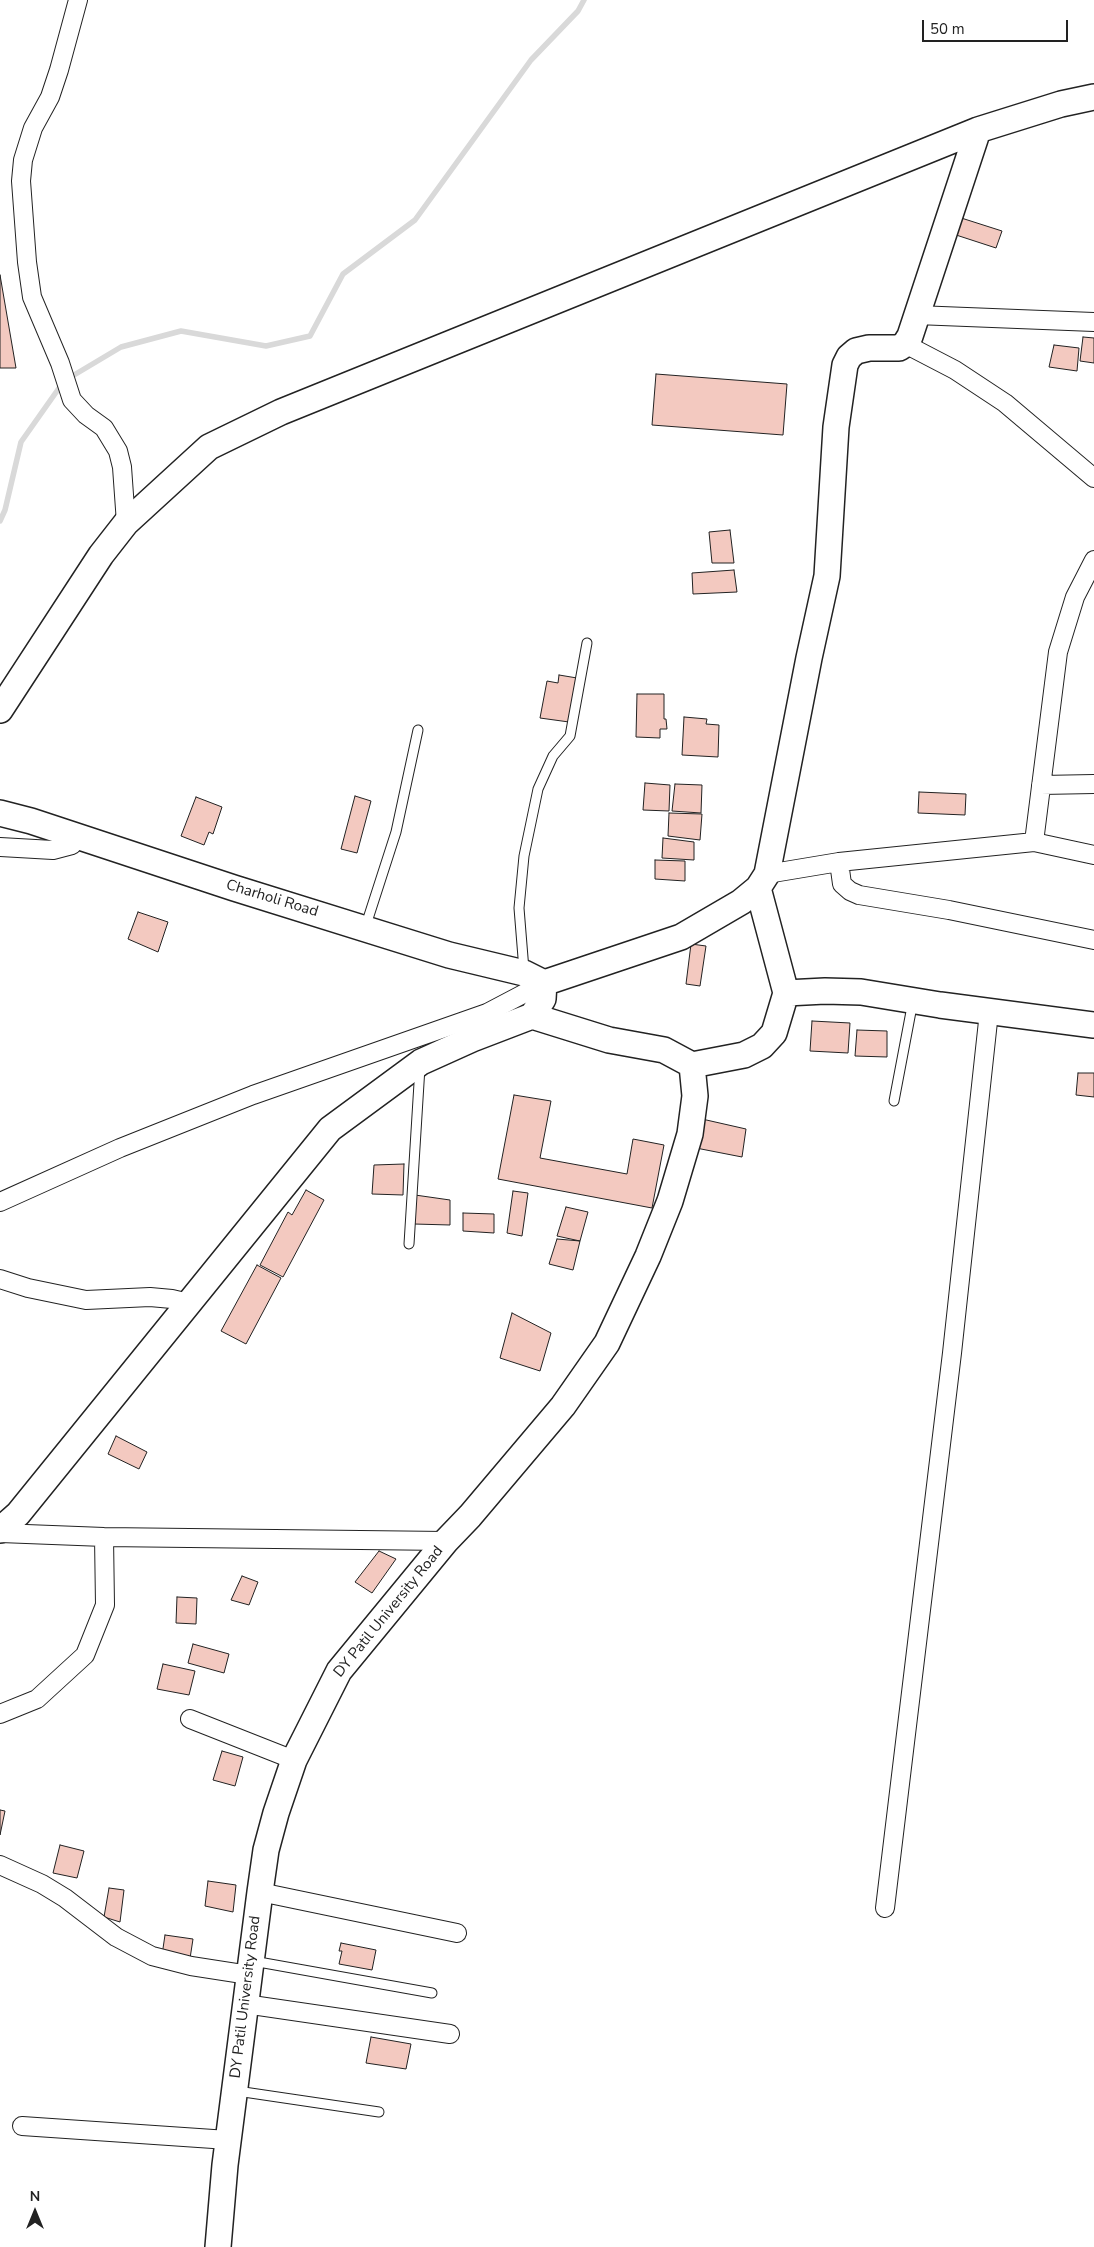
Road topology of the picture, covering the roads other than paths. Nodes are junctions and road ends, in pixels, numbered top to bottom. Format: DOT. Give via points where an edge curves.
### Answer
graph roads {
  1 [pos="78,0"];
  2 [pos="1094,97"];
  3 [pos="978,130"];
  4 [pos="916,315"];
  5 [pos="1094,322"];
  6 [pos="905,344"];
  7 [pos="1094,478"];
  8 [pos="126,523"];
  9 [pos="1094,560"];
  10 [pos="587,643"];
  11 [pos="0,710"];
  12 [pos="418,730"];
  13 [pos="1094,784"];
  14 [pos="1040,785"];
  15 [pos="0,813"];
  16 [pos="78,836"];
  17 [pos="1034,842"];
  18 [pos="0,847"];
  19 [pos="1094,855"];
  20 [pos="838,862"];
  21 [pos="762,881"];
  22 [pos="365,928"];
  23 [pos="1094,940"];
  24 [pos="534,978"];
  25 [pos="786,993"];
  26 [pos="913,1001"];
  27 [pos="988,1012"];
  28 [pos="532,1016"];
  29 [pos="1094,1025"];
  30 [pos="421,1062"];
  31 [pos="692,1064"];
  32 [pos="894,1101"];
  33 [pos="0,1202"];
  34 [pos="409,1244"];
  35 [pos="0,1279"];
  36 [pos="190,1303"];
  37 [pos="0,1532"];
  38 [pos="104,1537"];
  39 [pos="446,1541"];
  40 [pos="0,1714"];
  41 [pos="190,1719"];
  42 [pos="294,1760"];
  43 [pos="0,1865"];
  44 [pos="260,1892"];
  45 [pos="885,1908"];
  46 [pos="457,1933"];
  47 [pos="250,1968"];
  48 [pos="432,1993"];
  49 [pos="245,2004"];
  50 [pos="450,2034"];
  51 [pos="234,2090"];
  52 [pos="379,2112"];
  53 [pos="22,2126"];
  54 [pos="228,2140"];
  55 [pos="218,2247"];
  1 -- 8 [label="street" via="50,97 33,128 24,160 21,181 27,262 32,297 72,400 104,428 118,451"];
  2 -- 3 [label="street"];
  3 -- 4 [label="street"];
  3 -- 8 [label="street" via="281,412 209,448"];
  4 -- 5 [label="street"];
  4 -- 6 [label="street"];
  6 -- 7 [label="street" via="955,370 1006,403"];
  6 -- 21 [label="street" via="899,348 856,351 845,365 836,428 828,576"];
  8 -- 11 [label="street" via="101,555"];
  9 -- 14 [label="street" via="1075,597 1058,652"];
  10 -- 24 [label="lane" via="570,736 553,756 538,789 524,856 519,908"];
  12 -- 22 [label="lane" via="396,832"];
  13 -- 14 [label="street"];
  14 -- 17 [label="street"];
  15 -- 16 [label="street, Charholi Road"];
  16 -- 18 [label="street" via="72,844 53,850"];
  16 -- 22 [label="street, Charholi Road"];
  17 -- 19 [label="street"];
  17 -- 20 [label="street"];
  20 -- 21 [label="street"];
  20 -- 23 [label="street" via="842,884 859,895"];
  21 -- 24 [label="street" via="741,902 681,937"];
  21 -- 25 [label="street"];
  22 -- 24 [label="street, Charholi Road"];
  24 -- 28 [label="street" via="543,999"];
  24 -- 33 [label="street" via="487,1013 253,1095 120,1148"];
  25 -- 26 [label="street" via="861,992"];
  25 -- 31 [label="street" via="774,1033 762,1046 744,1055"];
  26 -- 27 [label="street"];
  26 -- 32 [label="lane"];
  27 -- 29 [label="street"];
  27 -- 45 [label="street"];
  28 -- 30 [label="street"];
  28 -- 31 [label="street" via="610,1040 664,1050"];
  30 -- 34 [label="lane"];
  30 -- 36 [label="street" via="330,1129"];
  31 -- 39 [label="street, DY Patil University Road" via="695,1096 690,1134 670,1201 607,1343 563,1406"];
  35 -- 36 [label="street" via="86,1300 150,1297"];
  36 -- 37 [label="street"];
  37 -- 38 [label="street"];
  38 -- 39 [label="street"];
  38 -- 40 [label="street" via="105,1605 85,1655 37,1699"];
  39 -- 42 [label="street, DY Patil University Road" via="339,1671"];
  41 -- 42 [label="street"];
  42 -- 44 [label="street, DY Patil University Road" via="266,1850"];
  43 -- 47 [label="street" via="57,1893 116,1937 152,1956 191,1966"];
  44 -- 46 [label="street"];
  44 -- 47 [label="street, DY Patil University Road"];
  47 -- 48 [label="lane"];
  47 -- 49 [label="street, DY Patil University Road"];
  49 -- 50 [label="street"];
  49 -- 51 [label="street, DY Patil University Road"];
  51 -- 52 [label="lane"];
  51 -- 54 [label="street, DY Patil University Road"];
  53 -- 54 [label="street"];
  54 -- 55 [label="street, DY Patil University Road"];
}
